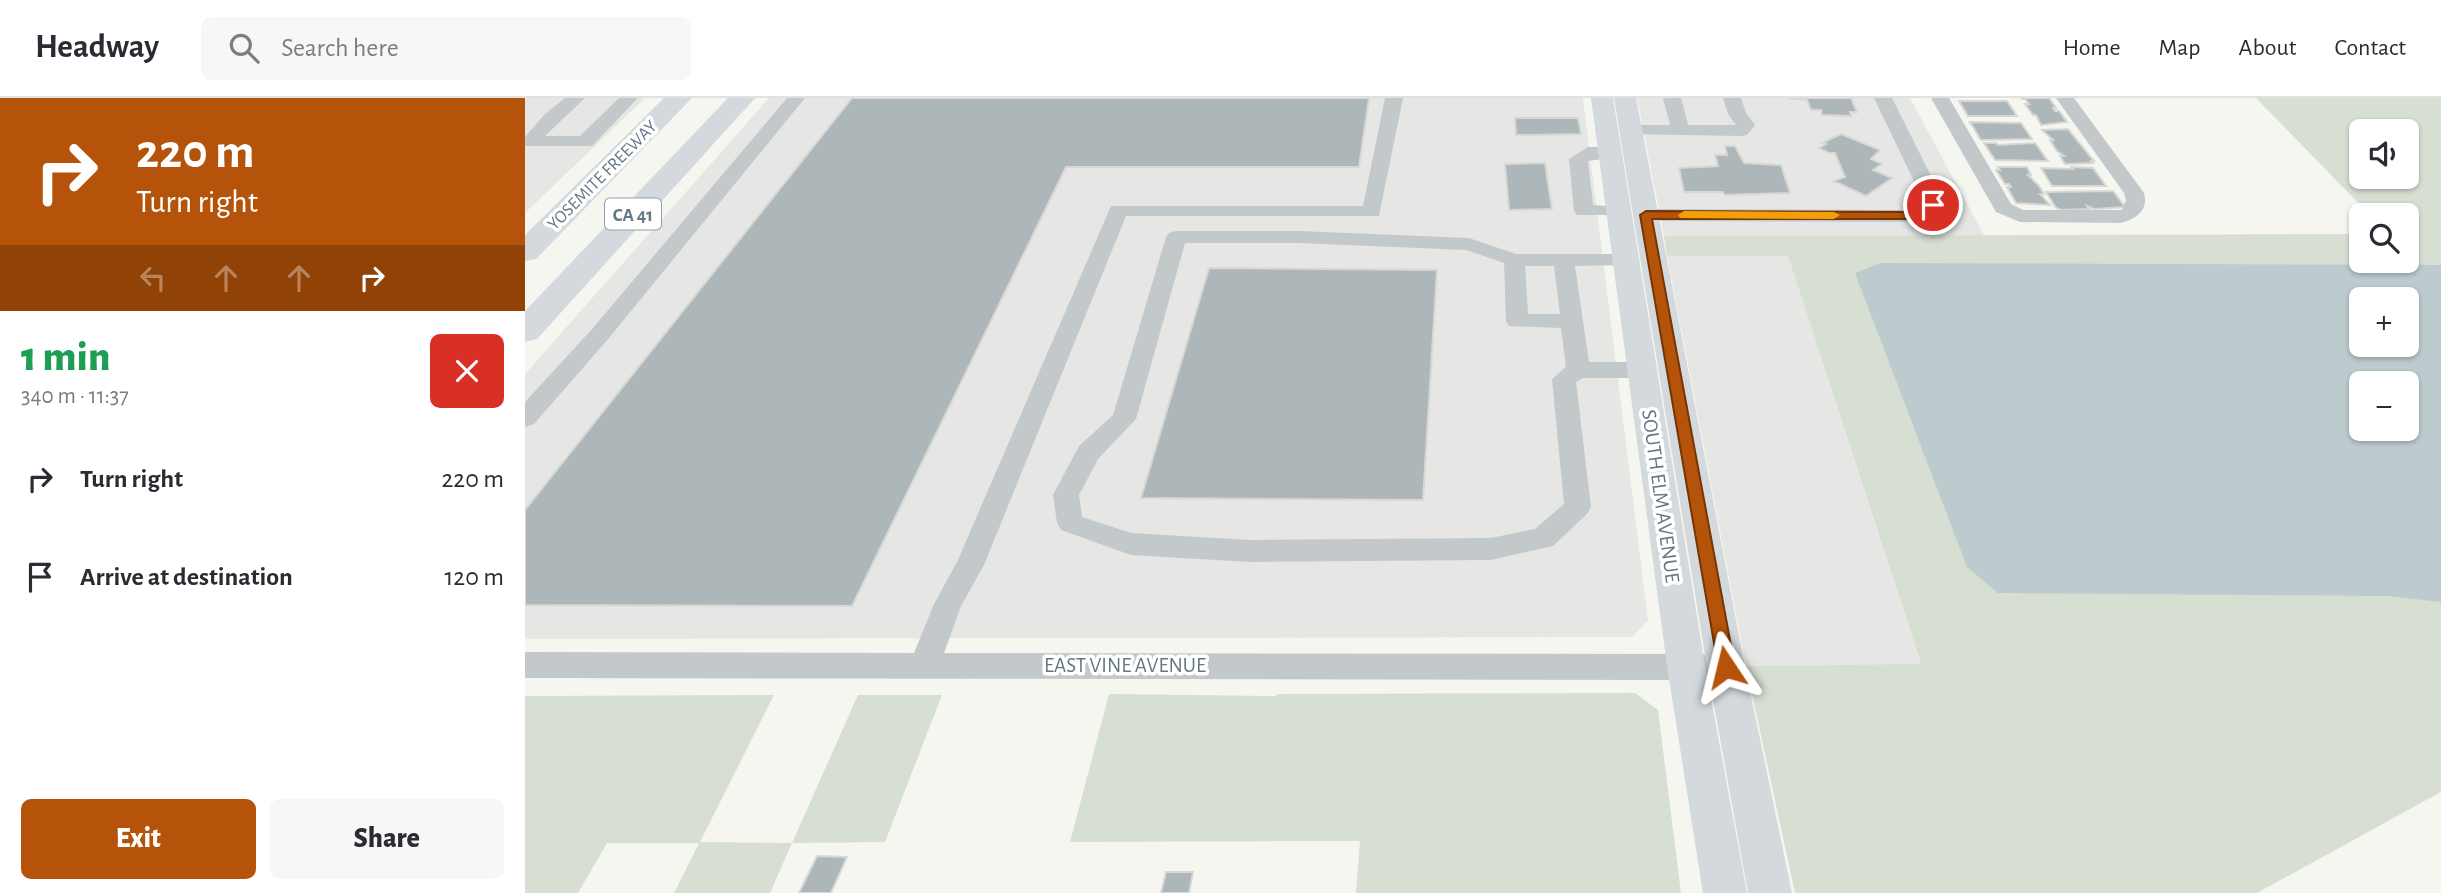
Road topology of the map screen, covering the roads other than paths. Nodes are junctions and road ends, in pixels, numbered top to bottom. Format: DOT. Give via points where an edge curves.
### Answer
graph roads {
  1 [pos="576,98"];
  2 [pos="629,98"];
  3 [pos="679,98"];
  4 [pos="742,98"];
  5 [pos="796,98"];
  6 [pos="1394,98"];
  7 [pos="1602,98"];
  8 [pos="1625,98"];
  9 [pos="1672,98"];
  10 [pos="1733,98"];
  11 [pos="1883,98"];
  12 [pos="1940,98"];
  13 [pos="2066,98"];
  14 [pos="1630,130"];
  15 [pos="1681,131"];
  16 [pos="1632,213"];
  17 [pos="525,252"];
  18 [pos="1626,259"];
  19 [pos="1514,260"];
  20 [pos="1564,260"];
  21 [pos="1571,321"];
  22 [pos="525,331"];
  23 [pos="1578,370"];
  24 [pos="1643,370"];
  25 [pos="525,418"];
  26 [pos="525,665"];
  27 [pos="923,665"];
  28 [pos="1706,667"];
  29 [pos="1725,893"];
  30 [pos="1770,893"];
  1 -- 2 [label="street" via="531,142 585,142"];
  3 -- 17 [label="highway, YOSEMITE FREEWAY / CA 41"];
  4 -- 22 [label="highway, CA 41"];
  5 -- 25 [label="street"];
  6 -- 27 [label="lane" via="1372,212 1118,210 970,565"];
  7 -- 16 [label="main road, SOUTH ELM AVENUE" via="1610,153"];
  8 -- 14 [label="main road, SOUTH ELM AVENUE"];
  9 -- 15 [label="street"];
  10 -- 15 [label="lane" via="1746,129"];
  11 -- 16 [label="street" via="1933,200 1929,211 1907,216"];
  12 -- 13 [label="street" via="2003,208 2020,216 2130,214 2134,193"];
  14 -- 15 [label="lane"];
  14 -- 16 [label="main road, SOUTH ELM AVENUE"];
  16 -- 18 [label="main road, SOUTH ELM AVENUE"];
  16 -- 28 [label="main road, SOUTH ELM AVENUE"];
  18 -- 20 [label="lane"];
  18 -- 24 [label="main road, SOUTH ELM AVENUE"];
  19 -- 20 [label="street"];
  19 -- 21 [label="street" via="1517,321"];
  19 -- 23 [label="street" via="1469,244 1299,236 1176,237 1124,419 1088,453 1066,495 1070,523 1131,544 1250,551 1491,549 1543,538 1578,507 1564,379"];
  20 -- 21 [label="street"];
  21 -- 23 [label="street"];
  23 -- 24 [label="street"];
  24 -- 28 [label="main road, SOUTH ELM AVENUE"];
  26 -- 27 [label="street, EAST VINE AVENUE"];
  27 -- 28 [label="street, EAST VINE AVENUE"];
  28 -- 29 [label="main road, SOUTH ELM AVENUE"];
  28 -- 30 [label="main road, SOUTH ELM AVENUE"];
}
